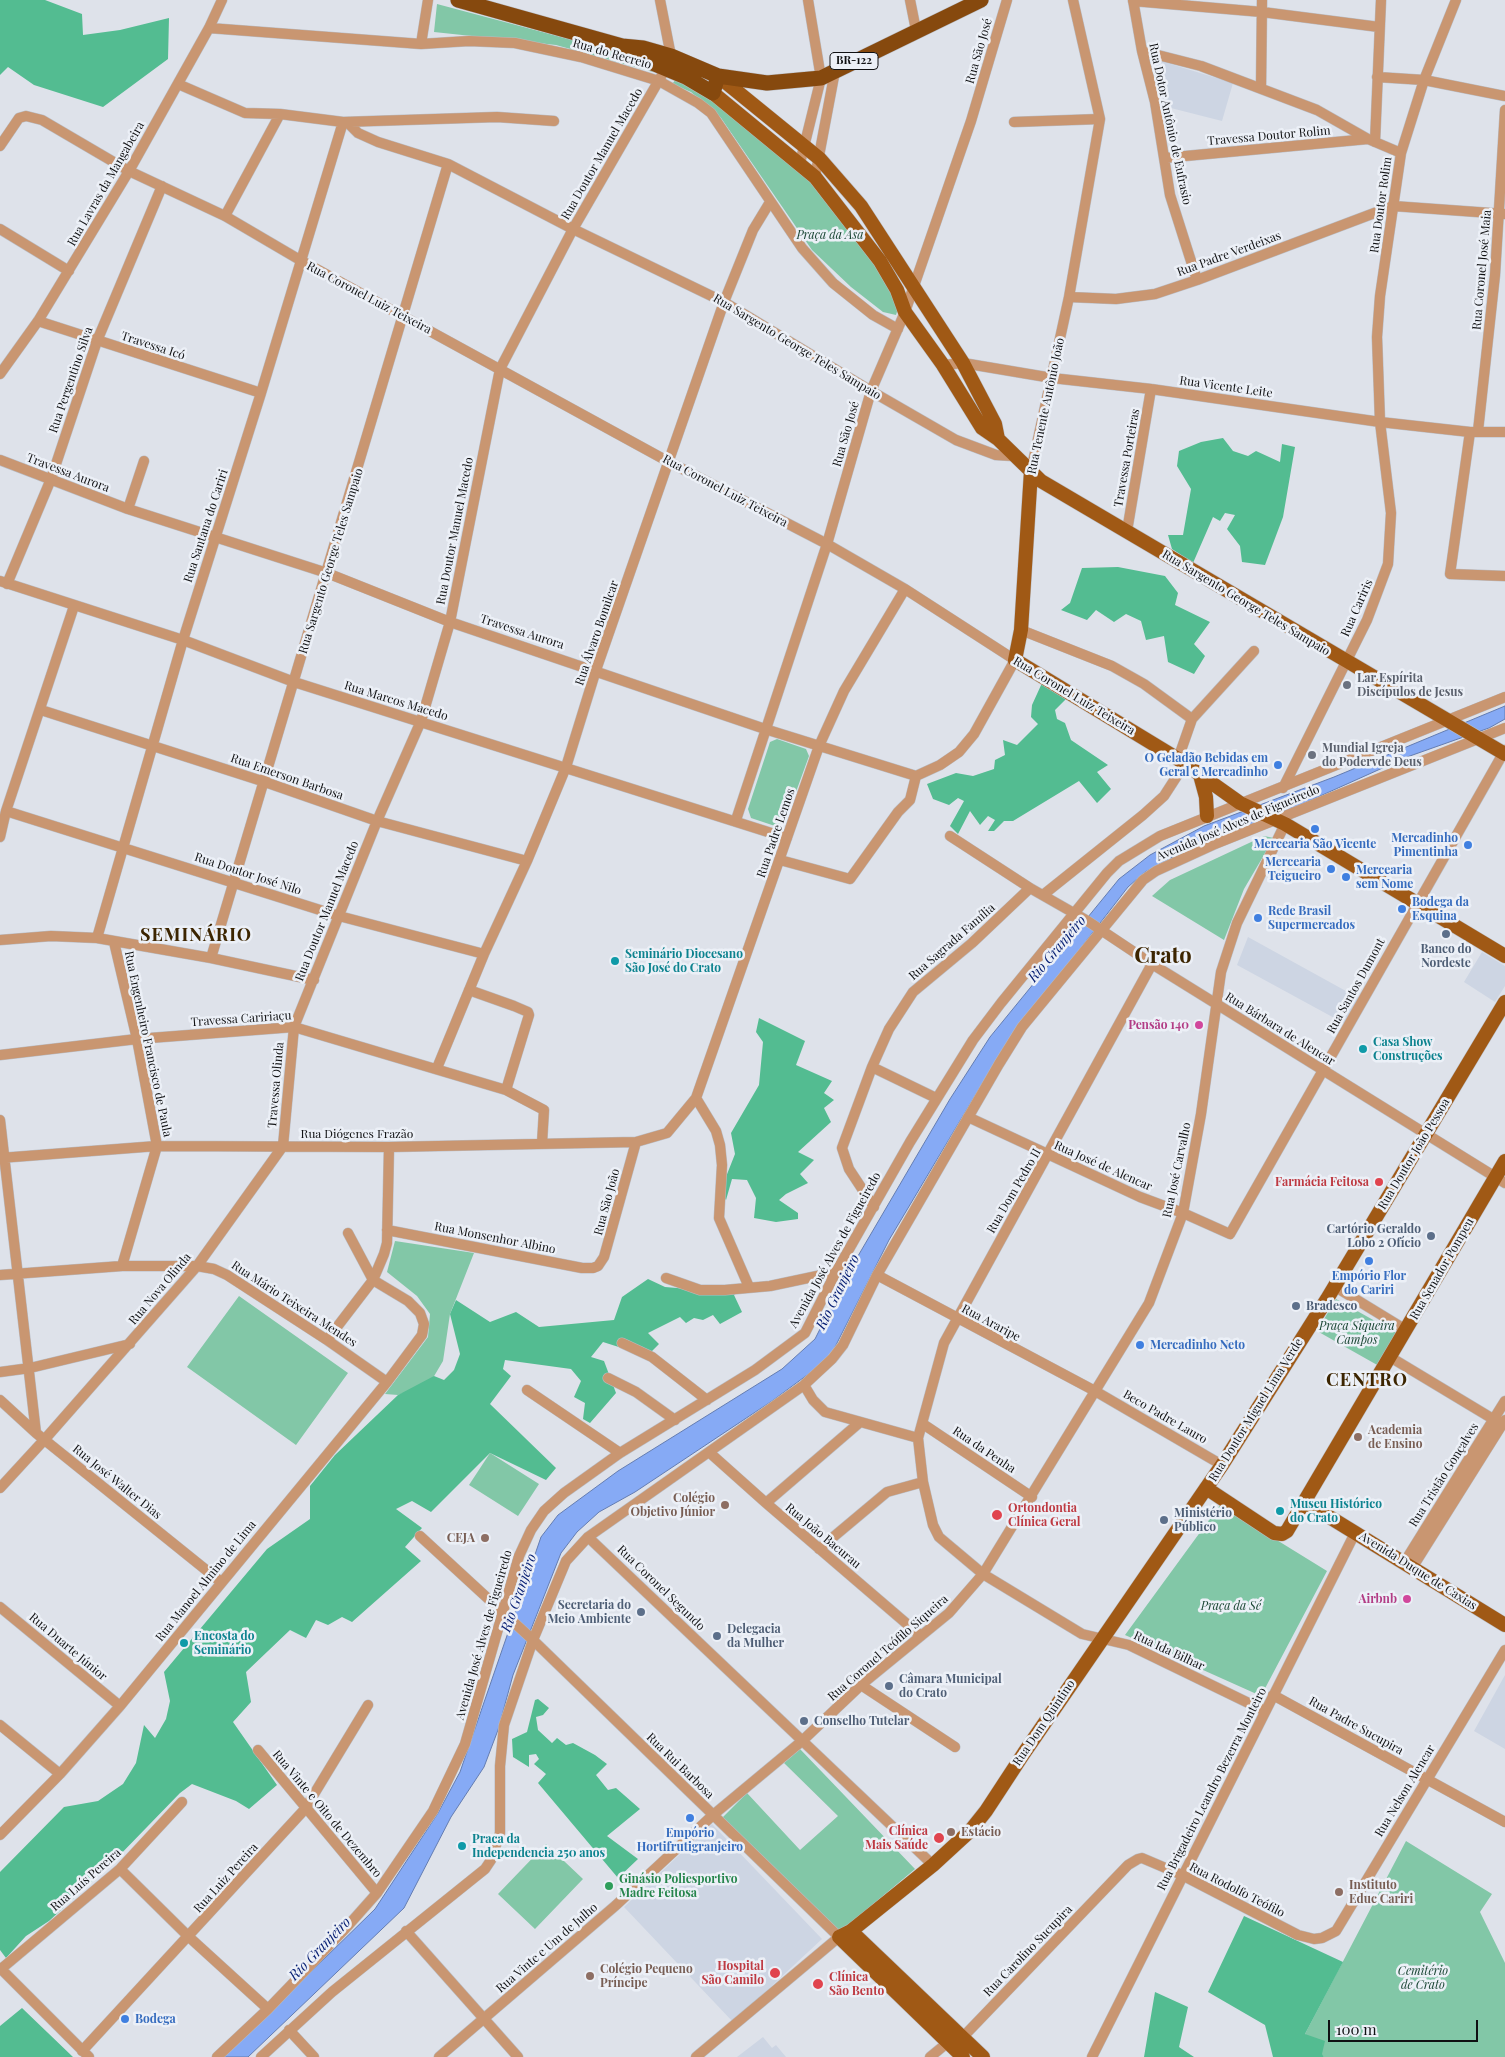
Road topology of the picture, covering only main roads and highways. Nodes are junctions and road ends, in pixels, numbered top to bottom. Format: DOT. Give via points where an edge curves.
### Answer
graph roads {
  1 [pos="458,0"];
  2 [pos="981,0"];
  3 [pos="666,69"];
  4 [pos="718,76"];
  5 [pos="713,93"];
  6 [pos="998,439"];
  7 [pos="1031,471"];
  8 [pos="1016,660"];
  9 [pos="1504,752"];
  10 [pos="1200,775"];
  11 [pos="1207,816"];
  12 [pos="1505,956"];
  13 [pos="1505,1002"];
  14 [pos="1505,1162"];
  15 [pos="1500,1180"];
  16 [pos="1306,1331"];
  17 [pos="1206,1488"];
  18 [pos="1305,1502"];
  19 [pos="1505,1625"];
  20 [pos="845,1934"];
  21 [pos="963,2057"];
  22 [pos="983,2057"];
  1 -- 3 [label="highway, BR-122" via="622,46 643,48"];
  2 -- 4 [label="highway, BR-122" via="821,78 767,83"];
  3 -- 4 [label="highway, BR-122"];
  3 -- 5 [label="highway, BR-122"];
  4 -- 5 [label="highway"];
  4 -- 6 [label="main road" via="820,159 861,206 962,363 995,424"];
  5 -- 6 [label="main road" via="815,177 880,261 897,290 905,312 982,428"];
  6 -- 7 [label="main road, Rua Sargento George Teles Sampaio"];
  7 -- 8 [label="main road, Rua Tenente Antônio João" via="1021,630"];
  7 -- 9 [label="main road, Rua Sargento George Teles Sampaio" via="1046,485 1447,722"];
  8 -- 10 [label="main road, Rua Coronel Luiz Teixeira"];
  10 -- 11 [label="main road"];
  10 -- 12 [label="main road, Rua Coronel Luiz Teixeira" via="1240,803 1281,822"];
  13 -- 16 [label="main road, Rua Doutor João Pessoa"];
  14 -- 15 [label="main road, Rua Senador Pompeu"];
  15 -- 18 [label="main road, Rua Senador Pompeu" via="1406,1330"];
  16 -- 17 [label="main road, Rua Doutor Miguel Lima Verde"];
  17 -- 18 [label="main road, Rua Senador Pompeu" via="1274,1533 1288,1531"];
  17 -- 20 [label="main road, Rua Dom Quintino" via="978,1822 933,1865"];
  18 -- 19 [label="main road, Avenida Duque de Caxias"];
  20 -- 21 [label="main road"];
  20 -- 22 [label="main road"];
}
